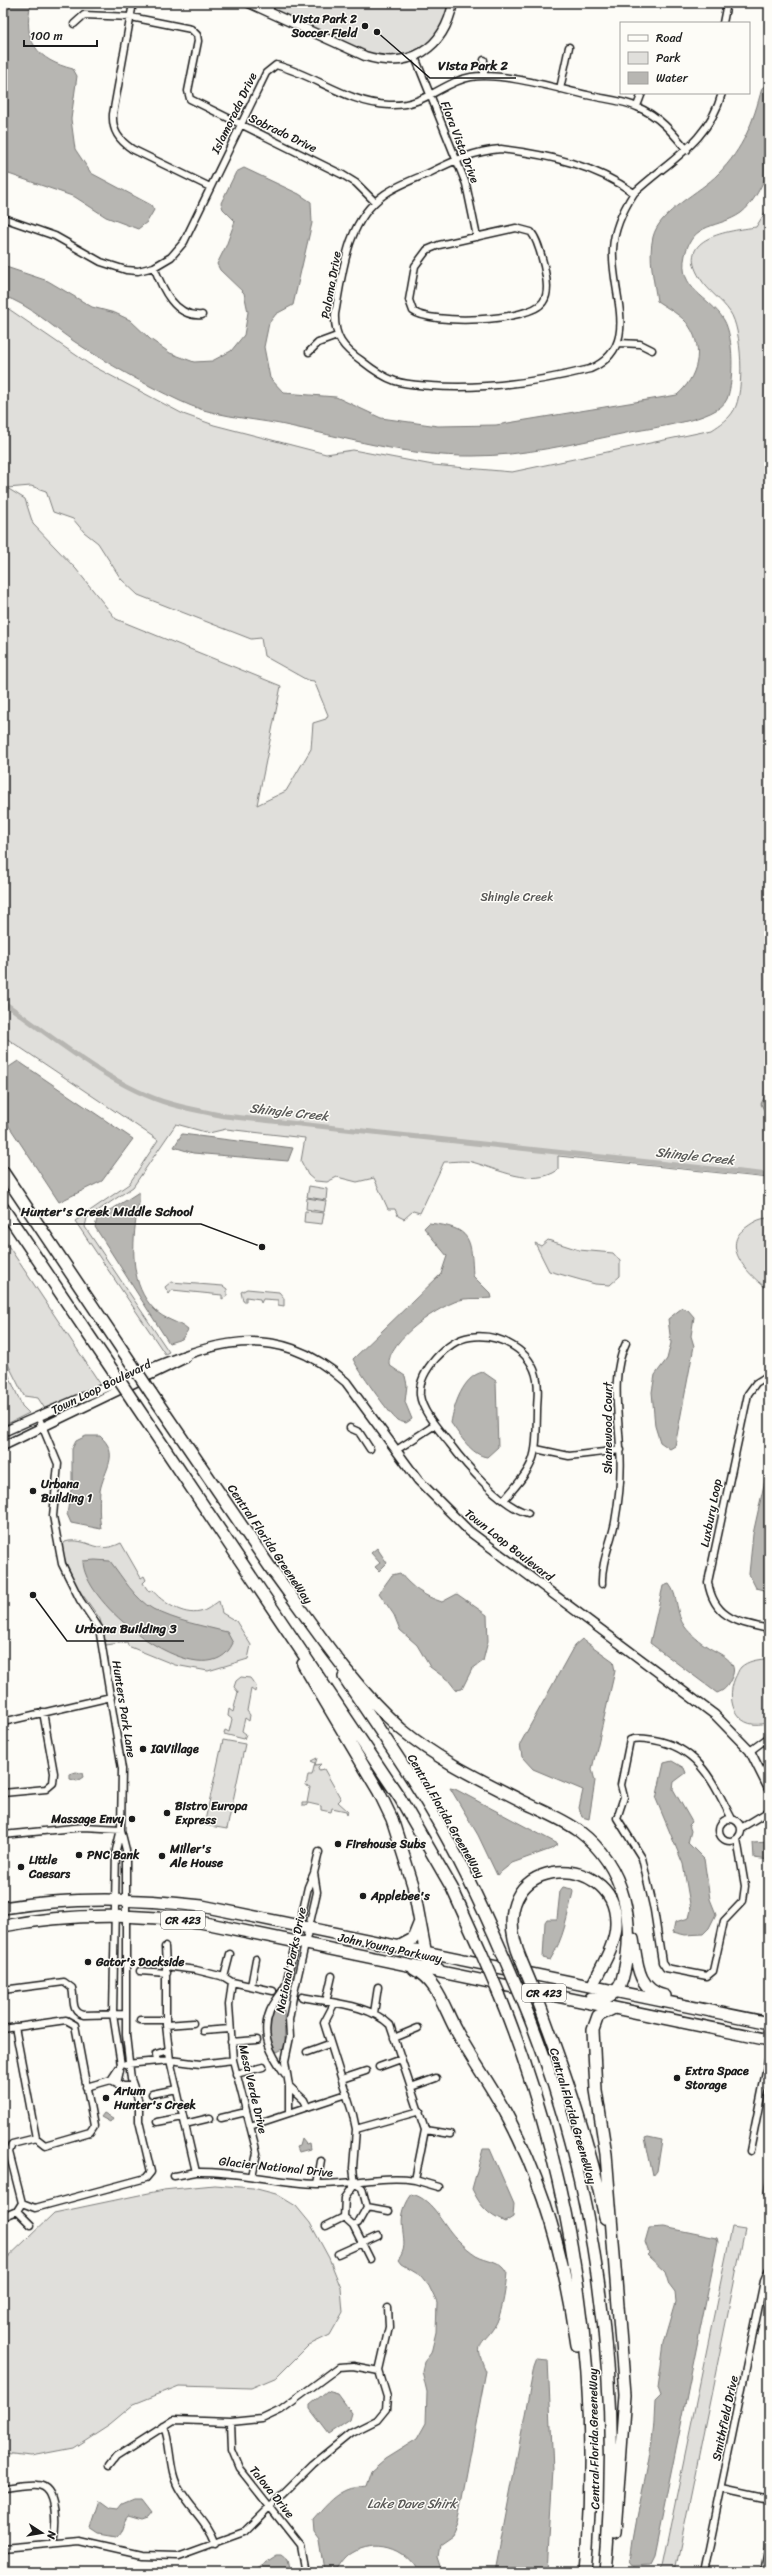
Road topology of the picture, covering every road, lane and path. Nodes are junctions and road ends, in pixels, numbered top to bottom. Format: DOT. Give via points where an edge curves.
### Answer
graph roads {
  1 [pos="133,3"];
  2 [pos="249,3"];
  3 [pos="271,3"];
  4 [pos="453,3"];
  5 [pos="727,3"];
  6 [pos="269,13"];
  7 [pos="131,17"];
  8 [pos="723,22"];
  9 [pos="74,24"];
  10 [pos="569,47"];
  11 [pos="415,57"];
  12 [pos="484,60"];
  13 [pos="484,75"];
  14 [pos="560,89"];
  15 [pos="642,94"];
  16 [pos="722,94"];
  17 [pos="430,97"];
  18 [pos="637,106"];
  19 [pos="240,125"];
  20 [pos="687,150"];
  21 [pos="457,159"];
  22 [pos="210,187"];
  23 [pos="634,193"];
  24 [pos="375,202"];
  25 [pos="3,218"];
  26 [pos="477,237"];
  27 [pos="154,267"];
  28 [pos="202,315"];
  29 [pos="337,336"];
  30 [pos="619,343"];
  31 [pos="652,350"];
  32 [pos="309,352"];
  33 [pos="3,1172"];
  34 [pos="3,1208"];
  35 [pos="626,1343"];
  36 [pos="207,1346"];
  37 [pos="769,1375"];
  38 [pos="38,1416"];
  39 [pos="435,1425"];
  40 [pos="43,1428"];
  41 [pos="350,1428"];
  42 [pos="3,1432"];
  43 [pos="3,1446"];
  44 [pos="370,1449"];
  45 [pos="536,1449"];
  46 [pos="398,1450"];
  47 [pos="620,1450"];
  48 [pos="504,1500"];
  49 [pos="528,1513"];
  50 [pos="270,1567"];
  51 [pos="254,1578"];
  52 [pos="602,1584"];
  53 [pos="769,1629"];
  54 [pos="111,1697"];
  55 [pos="43,1712"];
  56 [pos="3,1722"];
  57 [pos="769,1737"];
  58 [pos="750,1751"];
  59 [pos="769,1789"];
  60 [pos="3,1793"];
  61 [pos="769,1811"];
  62 [pos="732,1819"];
  63 [pos="741,1828"];
  64 [pos="121,1829"];
  65 [pos="3,1835"];
  66 [pos="737,1838"];
  67 [pos="319,1852"];
  68 [pos="314,1873"];
  69 [pos="120,1900"];
  70 [pos="3,1908"];
  71 [pos="120,1916"];
  72 [pos="420,1921"];
  73 [pos="630,1923"];
  74 [pos="3,1926"];
  75 [pos="304,1926"];
  76 [pos="300,1942"];
  77 [pos="165,1946"];
  78 [pos="400,1946"];
  79 [pos="425,1951"];
  80 [pos="230,1954"];
  81 [pos="256,1959"];
  82 [pos="407,1964"];
  83 [pos="166,1969"];
  84 [pos="140,1971"];
  85 [pos="441,1972"];
  86 [pos="224,1976"];
  87 [pos="332,1976"];
  88 [pos="477,1979"];
  89 [pos="561,1980"];
  90 [pos="232,1982"];
  91 [pos="251,1986"];
  92 [pos="592,1986"];
  93 [pos="378,1987"];
  94 [pos="3,1990"];
  95 [pos="273,1990"];
  96 [pos="437,1991"];
  97 [pos="617,1991"];
  98 [pos="282,1995"];
  99 [pos="302,1996"];
  100 [pos="292,1999"];
  101 [pos="326,2002"];
  102 [pos="334,2004"];
  103 [pos="614,2008"];
  104 [pos="374,2013"];
  105 [pos="113,2014"];
  106 [pos="124,2014"];
  107 [pos="742,2018"];
  108 [pos="140,2020"];
  109 [pos="166,2023"];
  110 [pos="193,2023"];
  111 [pos="769,2023"];
  112 [pos="16,2027"];
  113 [pos="418,2028"];
  114 [pos="3,2029"];
  115 [pos="230,2029"];
  116 [pos="203,2031"];
  117 [pos="394,2038"];
  118 [pos="257,2040"];
  119 [pos="769,2040"];
  120 [pos="231,2042"];
  121 [pos="329,2044"];
  122 [pos="169,2050"];
  123 [pos="307,2052"];
  124 [pos="769,2056"];
  125 [pos="401,2059"];
  126 [pos="170,2060"];
  127 [pos="233,2060"];
  128 [pos="157,2061"];
  129 [pos="129,2064"];
  130 [pos="120,2067"];
  131 [pos="263,2067"];
  132 [pos="379,2067"];
  133 [pos="366,2071"];
  134 [pos="236,2074"];
  135 [pos="286,2076"];
  136 [pos="436,2078"];
  137 [pos="342,2079"];
  138 [pos="111,2080"];
  139 [pos="117,2084"];
  140 [pos="133,2086"];
  141 [pos="289,2086"];
  142 [pos="86,2087"];
  143 [pos="411,2088"];
  144 [pos="177,2089"];
  145 [pos="152,2094"];
  146 [pos="346,2094"];
  147 [pos="307,2106"];
  148 [pos="420,2111"];
  149 [pos="246,2112"];
  150 [pos="289,2114"];
  151 [pos="210,2118"];
  152 [pos="220,2118"];
  153 [pos="184,2120"];
  154 [pos="157,2122"];
  155 [pos="250,2126"];
  156 [pos="356,2129"];
  157 [pos="425,2130"];
  158 [pos="450,2134"];
  159 [pos="36,2138"];
  160 [pos="750,2151"];
  161 [pos="321,2161"];
  162 [pos="196,2172"];
  163 [pos="174,2176"];
  164 [pos="252,2176"];
  165 [pos="415,2180"];
  166 [pos="317,2184"];
  167 [pos="355,2184"];
  168 [pos="439,2186"];
  169 [pos="22,2203"];
  170 [pos="367,2207"];
  171 [pos="17,2211"];
  172 [pos="389,2211"];
  173 [pos="3,2217"];
  174 [pos="344,2217"];
  175 [pos="31,2225"];
  176 [pos="353,2225"];
  177 [pos="326,2226"];
  178 [pos="378,2236"];
  179 [pos="361,2244"];
  180 [pos="338,2254"];
  181 [pos="370,2259"];
  182 [pos="615,2266"];
  183 [pos="769,2270"];
  184 [pos="388,2308"];
  185 [pos="379,2371"];
  186 [pos="231,2422"];
  187 [pos="164,2426"];
  188 [pos="109,2466"];
  189 [pos="590,2487"];
  190 [pos="3,2488"];
  191 [pos="722,2488"];
  192 [pos="769,2498"];
  193 [pos="271,2507"];
  194 [pos="53,2542"];
  195 [pos="215,2544"];
  196 [pos="769,2545"];
  197 [pos="3,2548"];
  198 [pos="305,2572"];
  199 [pos="586,2572"];
  200 [pos="605,2572"];
  201 [pos="609,2572"];
  202 [pos="704,2572"];
  203 [pos="764,2572"];
  1 -- 7 [label="street"];
  2 -- 6 [label="street"];
  3 -- 6 [label="street"];
  4 -- 11 [label="street" via="442,34 431,46"];
  5 -- 8 [label="street"];
  6 -- 11 [label="street" via="377,60 400,61"];
  7 -- 9 [label="street" via="84,15"];
  7 -- 19 [label="street, Sobrado Drive" via="186,27 194,31 198,40 188,96 195,103"];
  7 -- 22 [label="street" via="113,114 114,129 118,137 132,150"];
  10 -- 14 [label="street"];
  11 -- 17 [label="street, Flora Vista Drive"];
  12 -- 13 [label="street"];
  13 -- 14 [label="street, Islamorada Drive"];
  13 -- 17 [label="street, Islamorada Drive" via="462,80"];
  14 -- 18 [label="street, Islamorada Drive"];
  15 -- 18 [label="street"];
  16 -- 20 [label="street" via="708,126"];
  17 -- 19 [label="street, Islamorada Drive" via="391,105 366,102 276,65 266,73"];
  17 -- 21 [label="street, Flora Vista Drive"];
  18 -- 20 [label="street, Islamorada Drive" via="662,123"];
  19 -- 22 [label="street, Islamorada Drive"];
  19 -- 24 [label="street, Sobrado Drive" via="343,175 356,183"];
  20 -- 23 [label="street"];
  21 -- 23 [label="street, Paloma Drive" via="488,150 514,150 575,163 598,171"];
  21 -- 24 [label="street, Paloma Drive" via="402,185"];
  21 -- 26 [label="street, Flora Vista Drive" via="466,184"];
  22 -- 27 [label="street, Islamorada Drive" via="184,242 171,257"];
  23 -- 30 [label="street" via="619,220 613,248 620,316"];
  24 -- 29 [label="street, Paloma Drive" via="359,222 348,247 335,314"];
  25 -- 27 [label="street, Islamorada Drive" via="67,242 113,267 138,271"];
  26 -- 26 [label="street" via="516,228 531,232 546,274 546,296 540,306 530,311 482,319 424,316 413,311 409,294 415,266 422,254 439,245"];
  27 -- 28 [label="street" via="169,298 189,314"];
  29 -- 30 [label="street, Paloma Drive" via="350,353 390,379 412,384 453,387 499,386 590,369 608,359"];
  29 -- 32 [label="street" via="318,343"];
  30 -- 31 [label="street" via="640,344"];
  33 -- 50 [label="highway, Central Florida GreeneWay, bridge"];
  34 -- 51 [label="highway, Central Florida GreeneWay, bridge"];
  35 -- 47 [label="street, Shanewood Court" via="622,1352 618,1386"];
  36 -- 38 [label="street, Town Loop Boulevard"];
  36 -- 40 [label="street, Town Loop Boulevard" via="166,1369"];
  36 -- 46 [label="street, Town Loop Boulevard" via="254,1341 302,1352 316,1359 331,1369 356,1393"];
  37 -- 53 [label="street, Luxbury Loop" via="756,1383 748,1394 708,1582 710,1594 720,1611 744,1624"];
  38 -- 40 [label="street, Hunters Park Lane"];
  38 -- 42 [label="street, Town Loop Boulevard"];
  39 -- 45 [label="street" via="420,1395 422,1380 429,1365 453,1345 469,1337 491,1337 513,1345 527,1357 537,1379"];
  39 -- 46 [label="street"];
  39 -- 48 [label="street" via="459,1456"];
  40 -- 43 [label="street, Town Loop Boulevard"];
  40 -- 54 [label="street, Hunters Park Lane" via="58,1464 53,1516 56,1540 70,1581 99,1628"];
  41 -- 44 [label="street" via="358,1432"];
  45 -- 47 [label="street" via="569,1456"];
  45 -- 48 [label="street" via="533,1464"];
  46 -- 58 [label="street, Town Loop Boulevard" via="418,1480 469,1531 694,1698 715,1715"];
  47 -- 52 [label="street, Shanewood Court" via="615,1522 601,1570"];
  48 -- 49 [label="street" via="521,1512"];
  50 -- 73 [label="highway" via="354,1681 402,1730 458,1768 564,1822 588,1839 613,1871 624,1893"];
  50 -- 200 [label="highway, Central Florida GreeneWay, bridge" via="430,1810 469,1879 522,1999 548,2068 582,2196 596,2274 605,2354 609,2427 610,2487"];
  51 -- 72 [label="highway" via="379,1792 405,1855"];
  51 -- 189 [label="highway, Central Florida GreeneWay, bridge" via="414,1820 452,1888 499,1994 536,2099 568,2227 585,2356"];
  54 -- 55 [label="street"];
  54 -- 64 [label="street, Hunters Park Lane" via="122,1768"];
  55 -- 56 [label="street"];
  55 -- 60 [label="street" via="54,1773 53,1783 46,1789"];
  57 -- 58 [label="street"];
  58 -- 59 [label="street, Town Loop Boulevard"];
  61 -- 63 [label="street"];
  62 -- 63 [label="street"];
  62 -- 66 [label="street" via="722,1822 719,1832 726,1840"];
  62 -- 66 [label="street" via="717,1788 693,1757 666,1742 636,1738 630,1740 620,1784 624,1797 617,1818 642,1858 662,1962 666,1968 707,1976 713,1972 724,1921 743,1902 745,1886"];
  63 -- 66 [label="street"];
  64 -- 65 [label="street" via="84,1827"];
  64 -- 69 [label="street, Hunters Park Lane" via="116,1849"];
  64 -- 69 [label="street, Hunters Park Lane" via="126,1850"];
  67 -- 68 [label="street, National Parks Drive"];
  68 -- 75 [label="street, National Parks Drive" via="308,1887"];
  68 -- 75 [label="street, National Parks Drive" via="317,1892"];
  69 -- 70 [label="highway, John Young Parkway / CR 423" via="51,1902"];
  69 -- 71 [label="street, Hunters Park Lane"];
  69 -- 71 [label="street, Hunters Park Lane"];
  69 -- 75 [label="highway, John Young Parkway / CR 423" via="202,1906"];
  71 -- 74 [label="highway, John Young Parkway / CR 423" via="63,1918"];
  71 -- 76 [label="highway, John Young Parkway / CR 423" via="200,1922"];
  71 -- 105 [label="street"];
  71 -- 106 [label="street"];
  72 -- 78 [label="highway" via="416,1934"];
  72 -- 79 [label="highway"];
  73 -- 97 [label="highway" via="623,1978"];
  73 -- 107 [label="highway" via="640,1977 650,1990 660,1995 720,2007"];
  75 -- 76 [label="street, National Parks Drive"];
  75 -- 76 [label="street, National Parks Drive"];
  75 -- 78 [label="highway, John Young Parkway / CR 423"];
  76 -- 82 [label="highway, John Young Parkway / CR 423"];
  76 -- 98 [label="street, National Parks Drive"];
  76 -- 100 [label="street, National Parks Drive"];
  77 -- 83 [label="street"];
  78 -- 79 [label="highway, John Young Parkway / CR 423"];
  79 -- 85 [label="highway" via="427,1960"];
  79 -- 89 [label="highway, John Young Parkway / CR 423"];
  80 -- 86 [label="street"];
  81 -- 91 [label="street"];
  82 -- 85 [label="highway, John Young Parkway / CR 423"];
  82 -- 96 [label="highway" via="427,1977"];
  83 -- 84 [label="street"];
  83 -- 86 [label="street"];
  83 -- 109 [label="street"];
  85 -- 88 [label="highway, John Young Parkway / CR 423"];
  85 -- 89 [label="highway" via="458,1964 543,1981"];
  85 -- 96 [label="highway"];
  86 -- 90 [label="street"];
  87 -- 101 [label="street"];
  88 -- 97 [label="highway" via="489,1976 598,2000 605,1999"];
  88 -- 103 [label="highway, John Young Parkway / CR 423"];
  89 -- 92 [label="highway, John Young Parkway / CR 423"];
  90 -- 91 [label="street"];
  90 -- 115 [label="street, Mesa Verde Drive" via="229,2005"];
  91 -- 95 [label="street"];
  92 -- 97 [label="highway, John Young Parkway / CR 423"];
  92 -- 182 [label="highway, bridge" via="614,1940 616,1916 612,1904 602,1888 578,1873 559,1871 541,1876 531,1882 518,1898 511,1916 514,1944 539,2002 575,2102 597,2176"];
  93 -- 104 [label="street"];
  94 -- 105 [label="street" via="64,1982 72,1988 74,2006 78,2013"];
  96 -- 189 [label="highway" via="456,2031 509,2119 529,2161 547,2210 570,2299 583,2382"];
  97 -- 107 [label="highway, John Young Parkway / CR 423"];
  98 -- 100 [label="street"];
  98 -- 135 [label="street, National Parks Drive" via="270,2010 266,2038 268,2050"];
  99 -- 101 [label="street"];
  100 -- 135 [label="street, National Parks Drive" via="290,2037 285,2061"];
  101 -- 102 [label="street"];
  102 -- 104 [label="street"];
  102 -- 121 [label="street" via="324,2023"];
  103 -- 119 [label="highway, John Young Parkway / CR 423"];
  103 -- 182 [label="highway" via="598,2016 593,2030 596,2090 606,2154"];
  104 -- 117 [label="street" via="390,2025"];
  105 -- 106 [label="street"];
  105 -- 130 [label="street"];
  106 -- 129 [label="street"];
  107 -- 111 [label="highway, John Young Parkway / CR 423"];
  108 -- 109 [label="street"];
  109 -- 110 [label="street"];
  109 -- 122 [label="street"];
  112 -- 114 [label="street"];
  112 -- 142 [label="street" via="66,2020 74,2025"];
  112 -- 159 [label="street"];
  113 -- 117 [label="street"];
  115 -- 116 [label="street"];
  115 -- 120 [label="street, Mesa Verde Drive"];
  117 -- 125 [label="street"];
  118 -- 120 [label="street"];
  120 -- 127 [label="street, Mesa Verde Drive"];
  121 -- 123 [label="street"];
  121 -- 137 [label="street"];
  122 -- 126 [label="street"];
  122 -- 128 [label="street" via="156,2054"];
  124 -- 160 [label="street"];
  125 -- 132 [label="street"];
  125 -- 143 [label="street"];
  126 -- 127 [label="street" via="200,2064"];
  126 -- 128 [label="street"];
  126 -- 144 [label="street"];
  127 -- 134 [label="street, Mesa Verde Drive"];
  128 -- 129 [label="street"];
  129 -- 130 [label="street"];
  129 -- 140 [label="street"];
  130 -- 138 [label="street"];
  130 -- 139 [label="street"];
  131 -- 134 [label="street"];
  133 -- 137 [label="street"];
  134 -- 149 [label="street, Mesa Verde Drive"];
  135 -- 141 [label="street, National Parks Drive"];
  136 -- 143 [label="street"];
  137 -- 146 [label="street"];
  138 -- 139 [label="street"];
  138 -- 142 [label="street"];
  139 -- 140 [label="street"];
  140 -- 169 [label="street" via="139,2102 139,2121 151,2172 146,2178 35,2208"];
  141 -- 147 [label="street"];
  141 -- 150 [label="street, National Parks Drive"];
  142 -- 159 [label="street" via="94,2126 90,2132 45,2145"];
  143 -- 148 [label="street"];
  144 -- 145 [label="street"];
  144 -- 153 [label="street"];
  146 -- 147 [label="street"];
  146 -- 156 [label="street"];
  147 -- 150 [label="street"];
  148 -- 156 [label="street"];
  148 -- 157 [label="street"];
  149 -- 152 [label="street"];
  149 -- 155 [label="street, Mesa Verde Drive"];
  150 -- 155 [label="street"];
  151 -- 153 [label="street"];
  153 -- 154 [label="street"];
  153 -- 162 [label="street"];
  155 -- 164 [label="street, Mesa Verde Drive" via="257,2153"];
  156 -- 167 [label="street" via="353,2168"];
  157 -- 158 [label="street"];
  157 -- 165 [label="street"];
  159 -- 169 [label="street" via="12,2144 8,2152"];
  161 -- 166 [label="street"];
  162 -- 163 [label="street, Glacier National Drive"];
  162 -- 164 [label="street, Glacier National Drive"];
  164 -- 166 [label="street, Glacier National Drive"];
  165 -- 167 [label="street, Glacier National Drive" via="397,2177"];
  165 -- 168 [label="street, Glacier National Drive"];
  166 -- 167 [label="street, Glacier National Drive"];
  167 -- 170 [label="street" via="362,2188"];
  167 -- 174 [label="street" via="345,2198"];
  169 -- 171 [label="street"];
  170 -- 172 [label="street"];
  170 -- 176 [label="street" via="358,2223"];
  171 -- 173 [label="street"];
  171 -- 175 [label="street"];
  174 -- 176 [label="street"];
  174 -- 177 [label="street"];
  176 -- 179 [label="street"];
  178 -- 179 [label="street"];
  179 -- 180 [label="street"];
  179 -- 181 [label="street"];
  182 -- 201 [label="highway" via="625,2394 620,2491"];
  183 -- 191 [label="street, Smithfield Drive" via="764,2281"];
  184 -- 185 [label="street" via="389,2327"];
  185 -- 186 [label="street" via="353,2366 339,2368 281,2410 262,2419"];
  185 -- 193 [label="street" via="387,2397 386,2409 377,2420 351,2433 313,2464"];
  186 -- 187 [label="street" via="174,2420"];
  186 -- 193 [label="street, Talova Drive" via="232,2450 240,2469"];
  187 -- 188 [label="street" via="116,2457"];
  187 -- 195 [label="street" via="170,2441 173,2473 180,2492 208,2526"];
  189 -- 199 [label="highway, Central Florida GreeneWay"];
  190 -- 194 [label="street" via="38,2484 46,2489 56,2511"];
  191 -- 192 [label="street"];
  191 -- 202 [label="street, Smithfield Drive"];
  193 -- 195 [label="street" via="244,2532"];
  193 -- 198 [label="street, Talova Drive" via="300,2544"];
  194 -- 195 [label="street" via="80,2541 142,2556 178,2556"];
  194 -- 197 [label="street"];
  196 -- 203 [label="street"];
}
